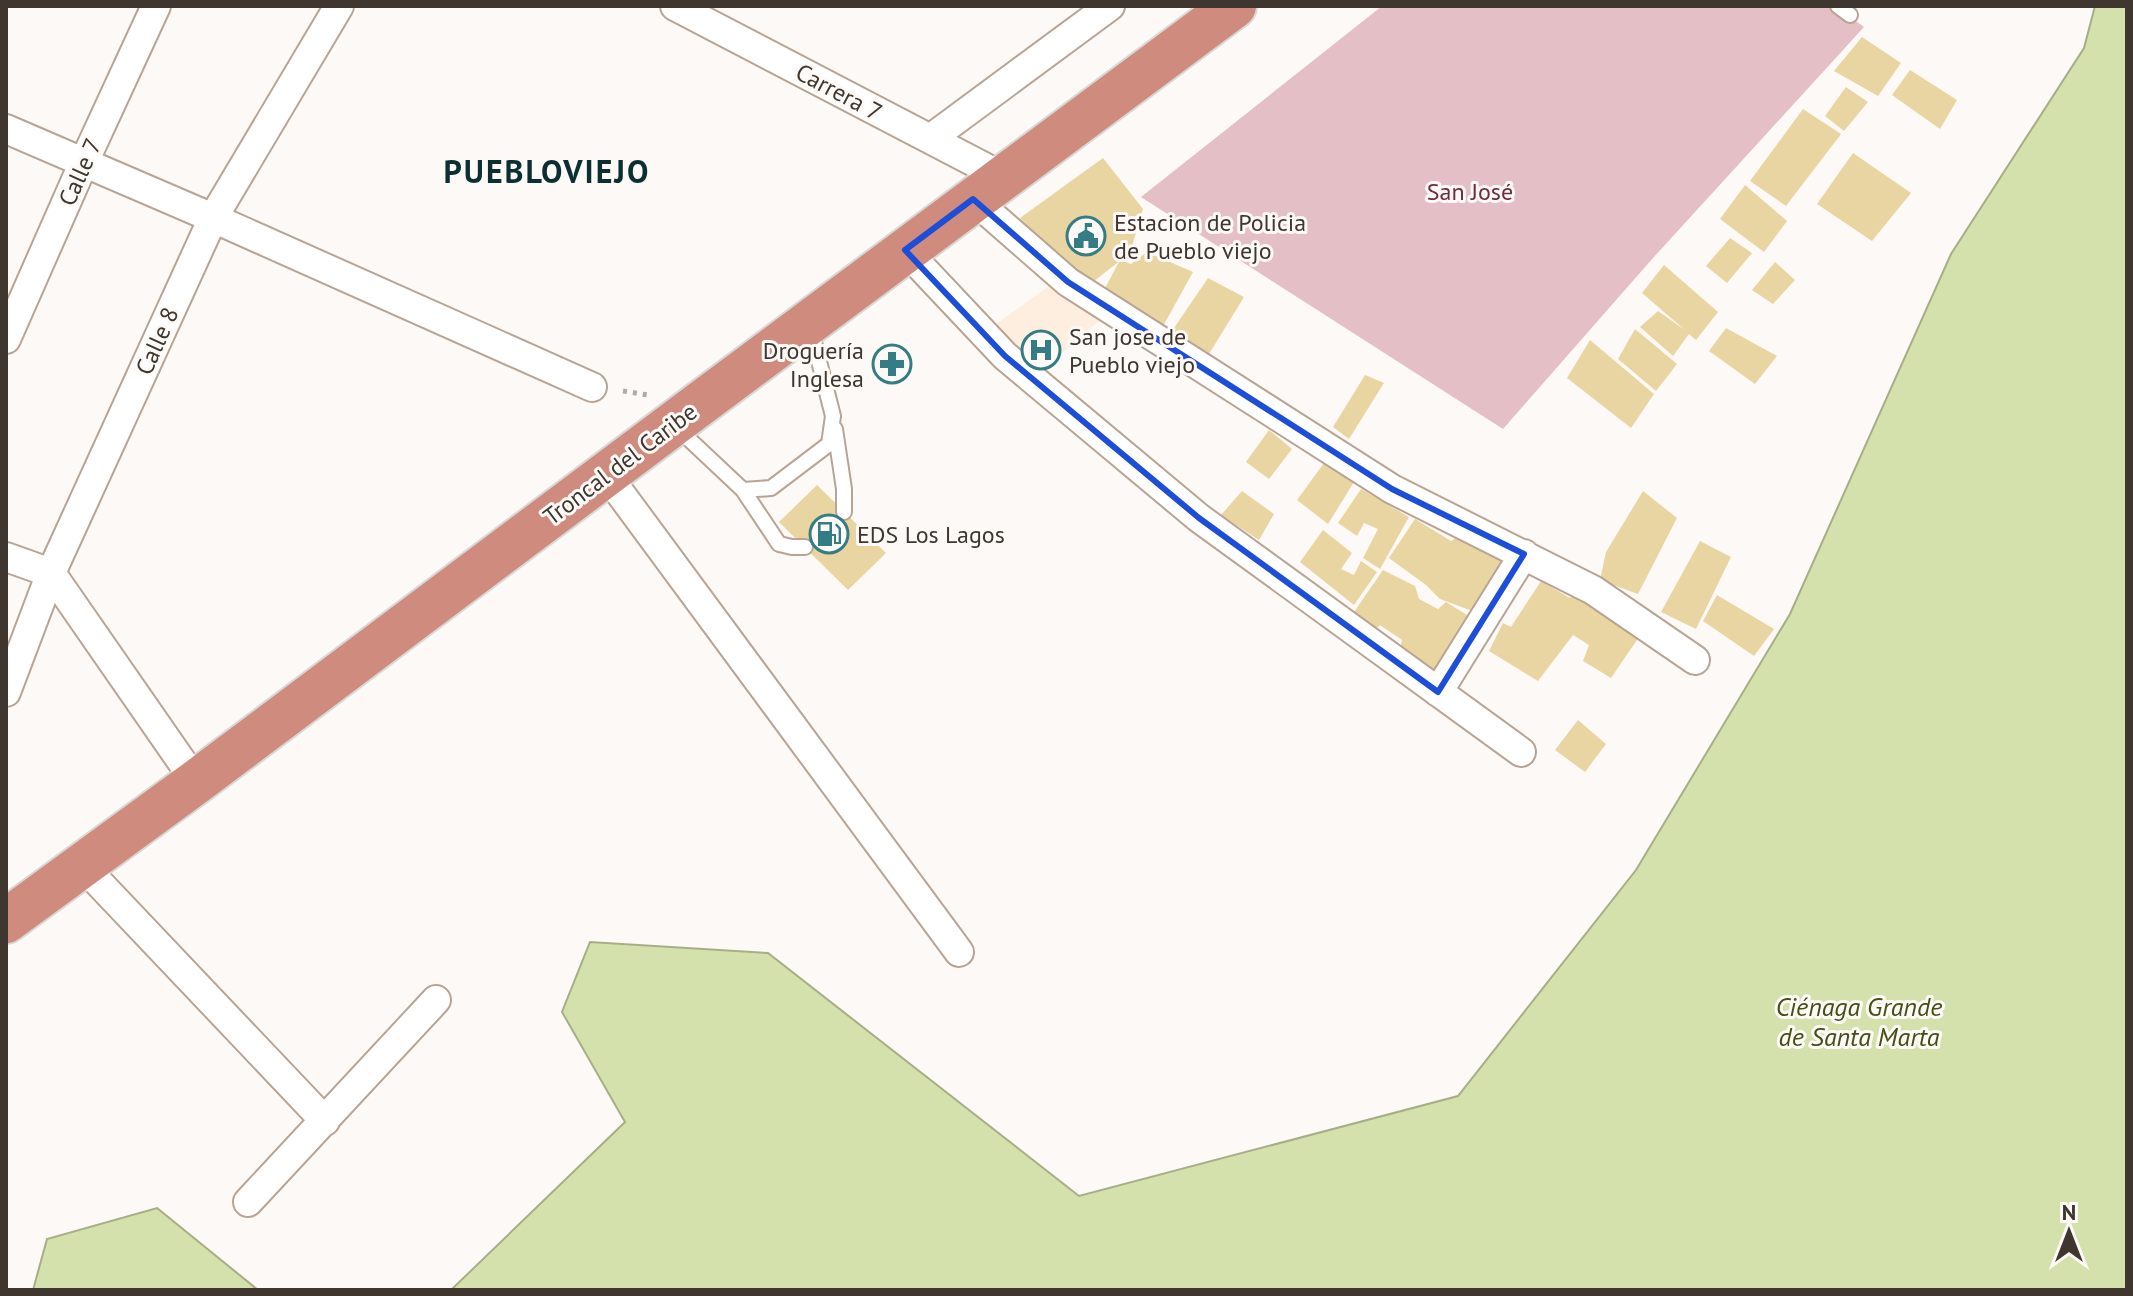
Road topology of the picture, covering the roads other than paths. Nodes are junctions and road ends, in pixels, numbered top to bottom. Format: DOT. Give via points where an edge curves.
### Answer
graph roads {
  1 [pos="156,6"];
  2 [pos="339,6"];
  3 [pos="675,6"];
  4 [pos="1110,6"];
  5 [pos="1234,6"];
  6 [pos="6,129"];
  7 [pos="930,139"];
  8 [pos="84,162"];
  9 [pos="988,188"];
  10 [pos="213,218"];
  11 [pos="905,250"];
  12 [pos="809,322"];
  13 [pos="6,339"];
  14 [pos="592,387"];
  15 [pos="833,416"];
  16 [pos="673,424"];
  17 [pos="606,474"];
  18 [pos="743,490"];
  19 [pos="844,512"];
  20 [pos="805,547"];
  21 [pos="1524,554"];
  22 [pos="6,557"];
  23 [pos="51,573"];
  24 [pos="1695,660"];
  25 [pos="6,692"];
  26 [pos="1438,692"];
  27 [pos="1521,752"];
  28 [pos="196,782"];
  29 [pos="82,865"];
  30 [pos="6,921"];
  31 [pos="959,952"];
  32 [pos="436,1000"];
  33 [pos="325,1121"];
  34 [pos="248,1202"];
  1 -- 8 [label="street, Calle 7"];
  2 -- 10 [label="street, Calle 8"];
  3 -- 7 [label="street, Carrera 7"];
  4 -- 7 [label="street"];
  5 -- 9 [label="highway, Troncal del Caribe"];
  6 -- 8 [label="street"];
  7 -- 9 [label="street, Carrera 7"];
  8 -- 10 [label="street"];
  8 -- 13 [label="street, Calle 7"];
  9 -- 11 [label="highway, Troncal del Caribe"];
  9 -- 21 [label="street, Carrera 7" via="1081,291 1392,489"];
  10 -- 14 [label="street"];
  10 -- 23 [label="street, Calle 8"];
  11 -- 12 [label="highway, Troncal del Caribe"];
  11 -- 26 [label="street" via="1005,356 1199,518"];
  12 -- 15 [label="lane"];
  12 -- 16 [label="highway, Troncal del Caribe"];
  15 -- 18 [label="lane" via="829,444 771,488"];
  15 -- 19 [label="lane"];
  16 -- 17 [label="highway, Troncal del Caribe"];
  16 -- 18 [label="lane"];
  17 -- 28 [label="highway, Troncal del Caribe"];
  17 -- 31 [label="street"];
  18 -- 20 [label="lane" via="779,544"];
  21 -- 24 [label="street, Carrera 7" via="1593,590"];
  21 -- 26 [label="street"];
  22 -- 23 [label="street"];
  23 -- 25 [label="street, Calle 8"];
  23 -- 28 [label="street"];
  26 -- 27 [label="street"];
  28 -- 29 [label="highway, Troncal del Caribe"];
  29 -- 30 [label="highway, Troncal del Caribe"];
  29 -- 33 [label="street"];
  32 -- 33 [label="street"];
  33 -- 34 [label="street"];
}
